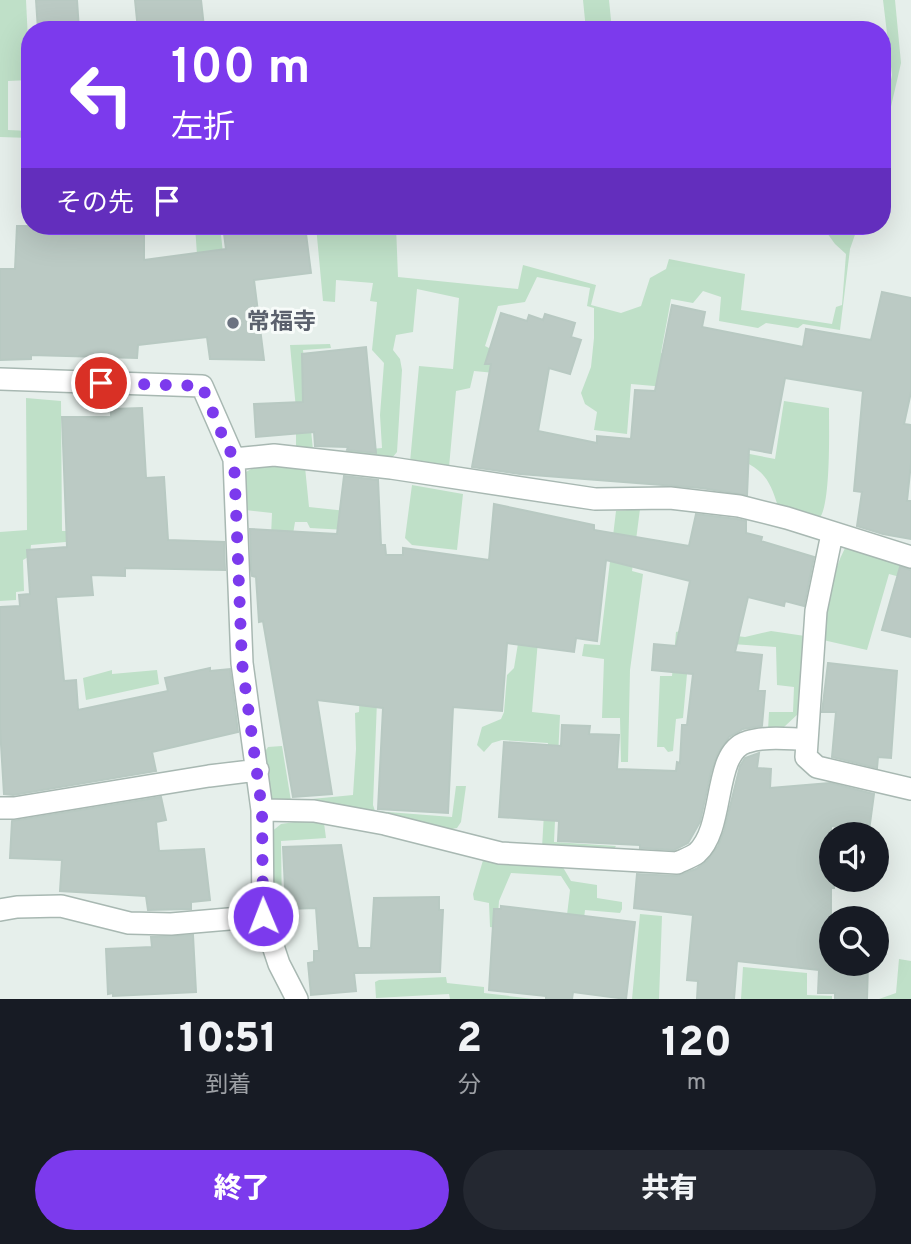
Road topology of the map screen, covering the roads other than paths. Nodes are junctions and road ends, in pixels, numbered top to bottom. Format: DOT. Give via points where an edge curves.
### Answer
graph roads {
  1 [pos="0,379"];
  2 [pos="234,459"];
  3 [pos="832,534"];
  4 [pos="911,557"];
  5 [pos="807,739"];
  6 [pos="258,770"];
  7 [pos="911,789"];
  8 [pos="0,808"];
  9 [pos="262,810"];
  10 [pos="0,910"];
  11 [pos="263,916"];
  12 [pos="297,999"];
  1 -- 2 [label="street" via="202,386"];
  2 -- 3 [label="street" via="274,455 595,499 670,498 739,506"];
  2 -- 6 [label="street" via="242,663"];
  3 -- 4 [label="street"];
  3 -- 5 [label="street" via="816,611"];
  5 -- 7 [label="street" via="806,757 817,767"];
  5 -- 9 [label="street" via="745,742 733,751 726,762 711,833 697,853 677,863 500,853 314,811"];
  6 -- 8 [label="street"];
  6 -- 9 [label="street"];
  9 -- 11 [label="street"];
  10 -- 11 [label="street" via="61,906 128,923 160,924"];
  11 -- 12 [label="street"];
}
